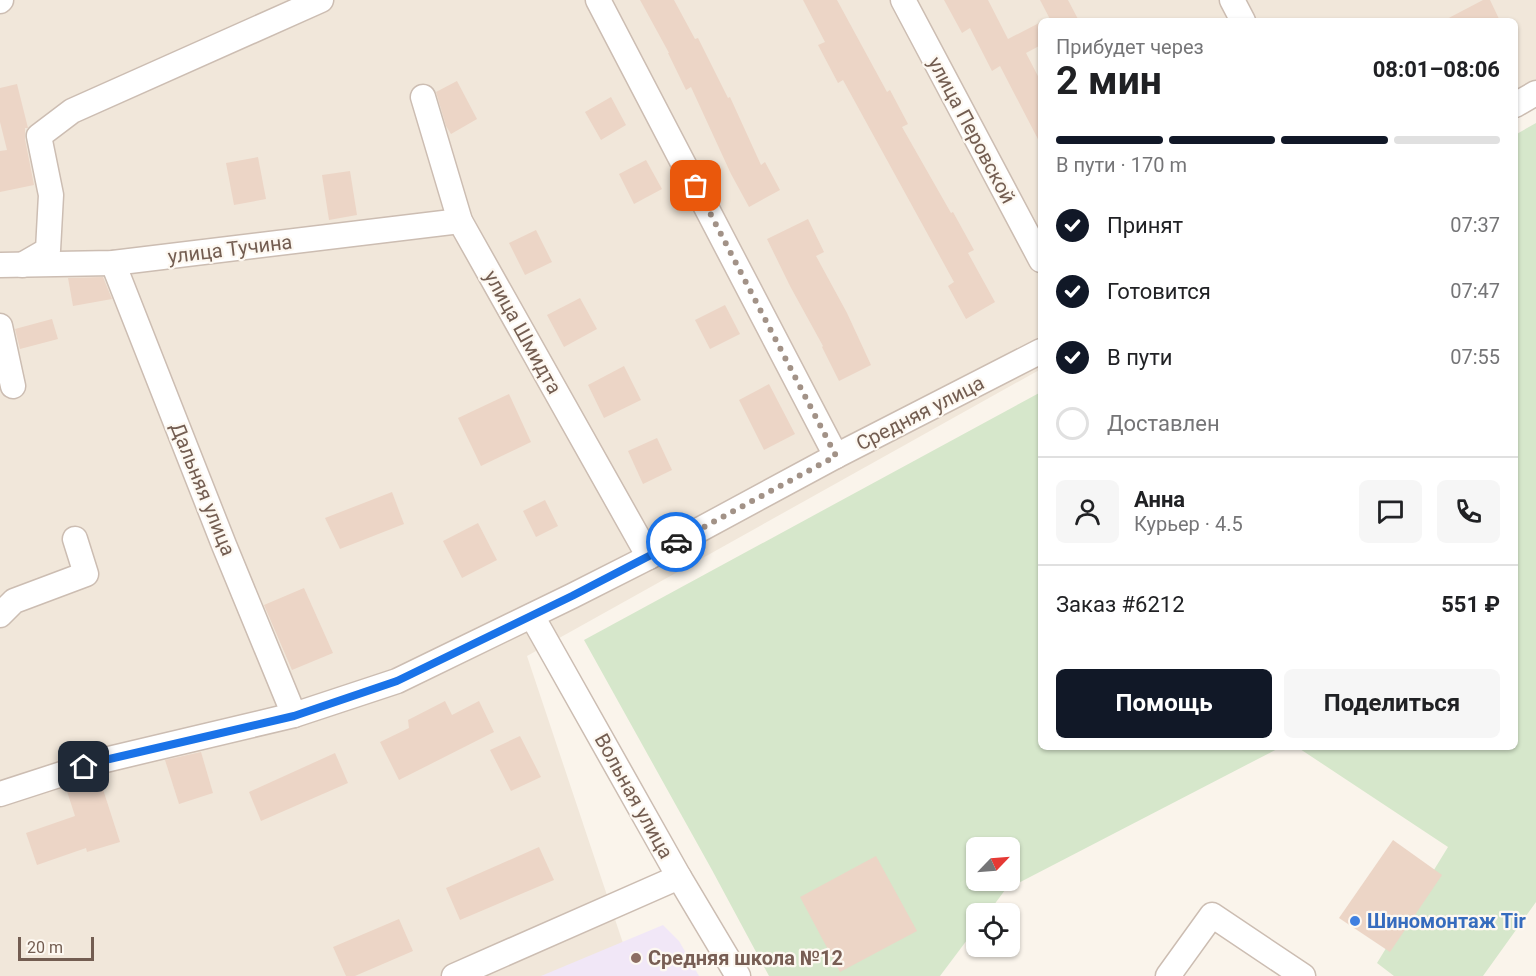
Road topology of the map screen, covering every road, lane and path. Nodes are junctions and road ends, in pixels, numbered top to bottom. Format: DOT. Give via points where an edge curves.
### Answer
graph roads {
  1 [pos="321,0"];
  2 [pos="598,0"];
  3 [pos="903,0"];
  4 [pos="1232,0"];
  5 [pos="1242,18"];
  6 [pos="1536,93"];
  7 [pos="423,97"];
  8 [pos="1518,103"];
  9 [pos="460,221"];
  10 [pos="1038,254"];
  11 [pos="113,263"];
  12 [pos="11,265"];
  13 [pos="0,326"];
  14 [pos="1038,353"];
  15 [pos="14,386"];
  16 [pos="836,456"];
  17 [pos="75,539"];
  18 [pos="649,557"];
  19 [pos="572,596"];
  20 [pos="0,615"];
  21 [pos="532,616"];
  22 [pos="501,631"];
  23 [pos="558,663"];
  24 [pos="294,716"];
  25 [pos="0,794"];
  26 [pos="679,877"];
  27 [pos="454,976"];
  28 [pos="738,976"];
  29 [pos="1168,976"];
  30 [pos="1303,976"];
  1 -- 12 [label="street" via="72,111 39,136 51,195 48,250"];
  2 -- 16 [label="street"];
  3 -- 10 [label="street, улица Перовской"];
  4 -- 5 [label="street"];
  6 -- 8 [label="street"];
  7 -- 9 [label="street, улица Шмидта"];
  9 -- 11 [label="street, улица Тучина"];
  9 -- 18 [label="street, улица Шмидта"];
  11 -- 12 [label="street, улица Тучина"];
  11 -- 24 [label="street, Дальняя улица"];
  13 -- 15 [label="street"];
  14 -- 16 [label="street, Средняя улица"];
  16 -- 18 [label="street, Средняя улица"];
  17 -- 20 [label="street" via="86,574 14,601"];
  18 -- 19 [label="street, Средняя улица"];
  19 -- 21 [label="street, Средняя улица"];
  19 -- 23 [label="street" via="555,625"];
  21 -- 22 [label="street, Средняя улица"];
  21 -- 23 [label="street, Вольная улица"];
  22 -- 23 [label="street" via="528,639"];
  22 -- 24 [label="street, Средняя улица" via="397,681"];
  23 -- 26 [label="street, Вольная улица"];
  24 -- 25 [label="street, Средняя улица" via="105,760"];
  26 -- 27 [label="street"];
  26 -- 28 [label="street, Вольная улица"];
  29 -- 30 [label="street" via="1212,915"];
}
